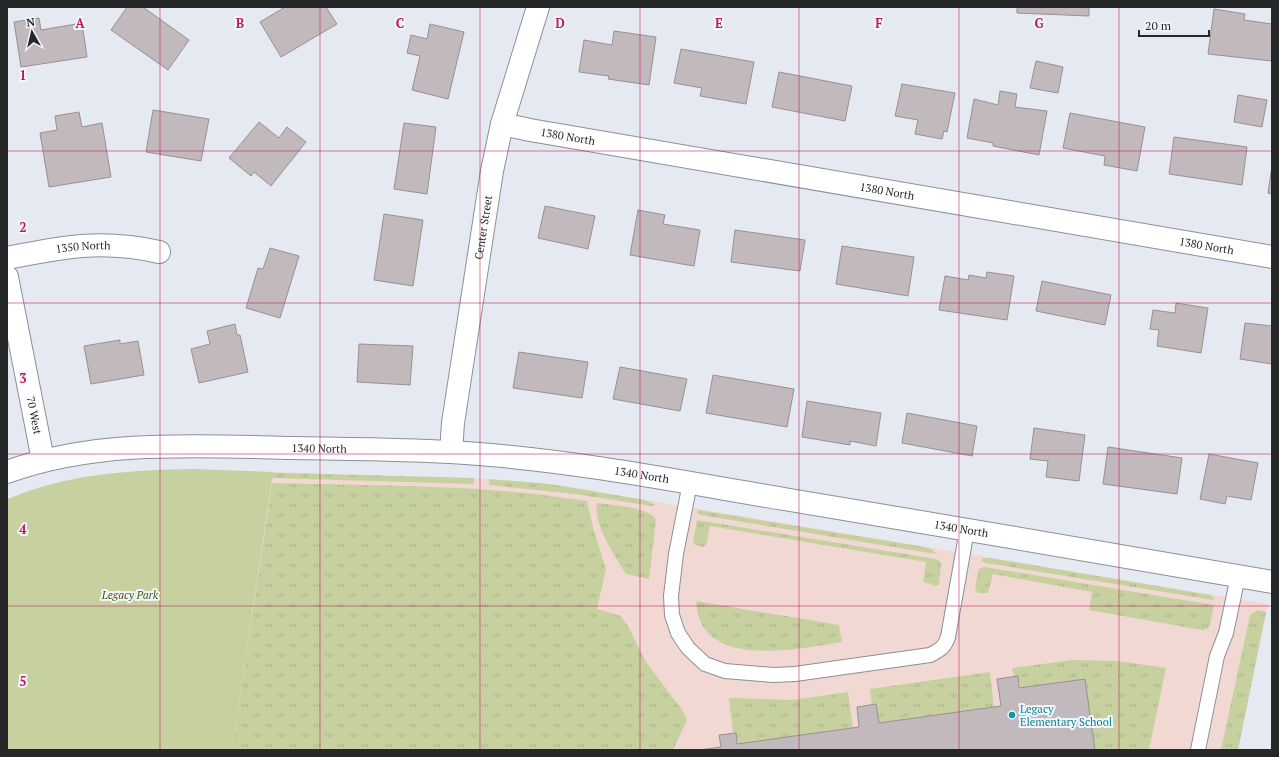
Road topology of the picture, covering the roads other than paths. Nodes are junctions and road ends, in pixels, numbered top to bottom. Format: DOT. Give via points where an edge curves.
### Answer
graph roads {
  1 [pos="538,7"];
  2 [pos="502,124"];
  3 [pos="159,252"];
  4 [pos="1272,257"];
  5 [pos="7,258"];
  6 [pos="7,277"];
  7 [pos="451,452"];
  8 [pos="43,460"];
  9 [pos="7,472"];
  10 [pos="690,483"];
  11 [pos="967,530"];
  12 [pos="1238,576"];
  13 [pos="1272,582"];
  14 [pos="1198,750"];
  1 -- 2 [label="street, Center Street"];
  2 -- 4 [label="street, 1380 North"];
  2 -- 7 [label="street, Center Street" via="492,171 455,408"];
  3 -- 5 [label="street, 1350 North" via="105,244 76,246"];
  6 -- 8 [label="street, 70 West"];
  7 -- 8 [label="street, 1340 North" via="161,447 89,452"];
  7 -- 10 [label="street, 1340 North" via="580,466"];
  8 -- 9 [label="street, 1340 North"];
  10 -- 11 [label="street, 1340 North"];
  10 -- 11 [label="lane" via="676,554 671,596 672,615 678,633 688,648 705,664 724,671 795,674 930,655 941,650 946,645 948,637"];
  11 -- 12 [label="street, 1340 North"];
  12 -- 13 [label="street, 1340 North"];
  12 -- 14 [label="lane" via="1226,633 1217,656"];
}
